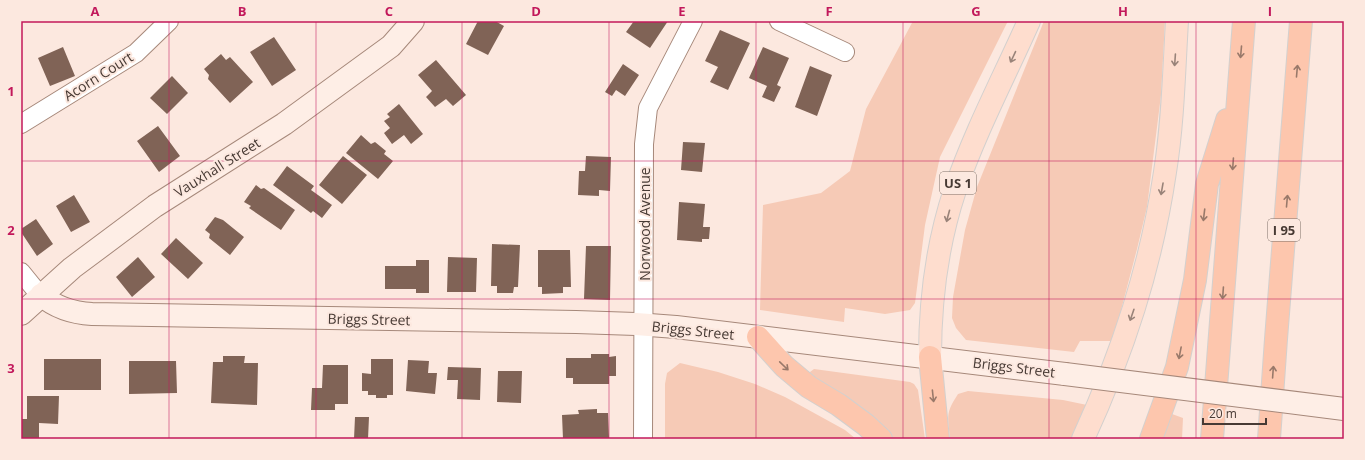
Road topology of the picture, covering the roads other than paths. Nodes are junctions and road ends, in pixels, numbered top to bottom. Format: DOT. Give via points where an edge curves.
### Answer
graph roads {
  1 [pos="169,21"];
  2 [pos="412,21"];
  3 [pos="693,21"];
  4 [pos="779,21"];
  5 [pos="1029,21"];
  6 [pos="1177,21"];
  7 [pos="1244,21"];
  8 [pos="1301,21"];
  9 [pos="845,52"];
  10 [pos="1239,83"];
  11 [pos="21,124"];
  12 [pos="21,272"];
  13 [pos="41,295"];
  14 [pos="21,314"];
  15 [pos="644,325"];
  16 [pos="758,337"];
  17 [pos="930,357"];
  18 [pos="1344,409"];
  19 [pos="643,439"];
  20 [pos="881,439"];
  21 [pos="938,439"];
  22 [pos="1083,439"];
  23 [pos="1151,439"];
  24 [pos="1212,439"];
  25 [pos="1269,439"];
  1 -- 11 [label="street, Acorn Court" via="136,52"];
  2 -- 13 [label="street, Vauxhall Street" via="391,46 284,124 155,206 72,268"];
  3 -- 15 [label="street, Norwood Avenue" via="648,108 644,144"];
  4 -- 9 [label="street"];
  5 -- 17 [label="main road, US 1, one-way" via="981,126 955,192 943,234 933,291"];
  6 -- 22 [label="main road, one-way" via="1168,152 1157,222 1130,322"];
  7 -- 10 [label="highway, one-way"];
  25 -- 8 [label="highway, I 95, one-way"];
  10 -- 23 [label="highway, one-way" via="1207,184 1195,280 1177,367"];
  10 -- 24 [label="highway, one-way"];
  12 -- 13 [label="street"];
  13 -- 14 [label="street, Vauxhall Street"];
  13 -- 15 [label="street, Briggs Street" via="68,311 92,314"];
  15 -- 16 [label="street, Briggs Street"];
  15 -- 19 [label="street, Norwood Avenue"];
  16 -- 17 [label="street, Briggs Street"];
  16 -- 20 [label="highway, one-way" via="784,366 809,387 839,405"];
  17 -- 18 [label="street, Briggs Street, bridge"];
  17 -- 21 [label="highway, US 1, one-way"];
}
